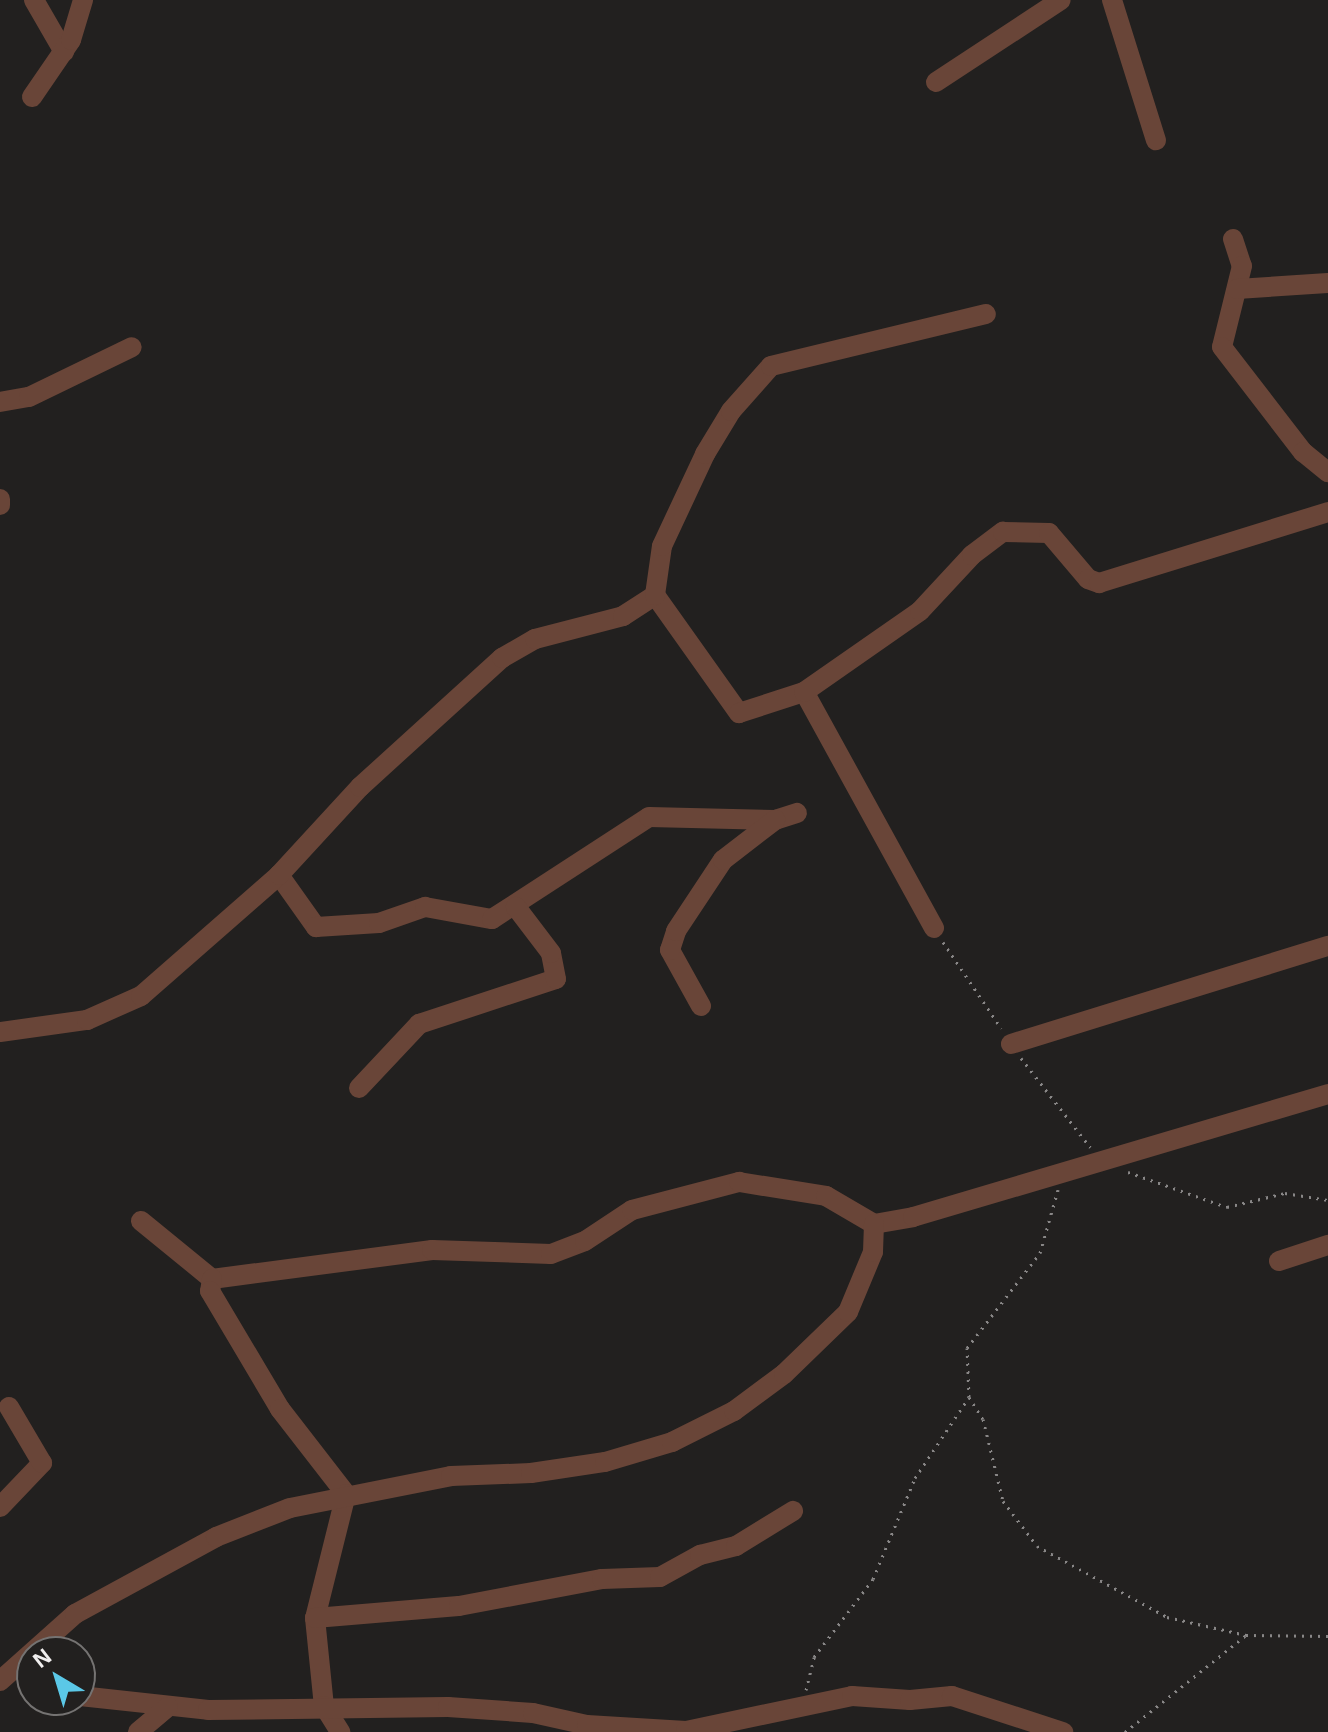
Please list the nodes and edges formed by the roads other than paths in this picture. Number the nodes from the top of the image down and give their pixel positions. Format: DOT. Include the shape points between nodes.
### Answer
graph roads {
  1 [pos="34,0"];
  2 [pos="83,0"];
  3 [pos="1061,0"];
  4 [pos="1112,0"];
  5 [pos="64,52"];
  6 [pos="936,82"];
  7 [pos="32,97"];
  8 [pos="1156,140"];
  9 [pos="1233,239"];
  10 [pos="1328,283"];
  11 [pos="1237,289"];
  12 [pos="986,314"];
  13 [pos="132,347"];
  14 [pos="0,402"];
  15 [pos="1328,472"];
  16 [pos="1328,512"];
  17 [pos="655,595"];
  18 [pos="804,692"];
  19 [pos="797,813"];
  20 [pos="775,820"];
  21 [pos="279,875"];
  22 [pos="516,907"];
  23 [pos="934,928"];
  24 [pos="1328,946"];
  25 [pos="701,1006"];
  26 [pos="6,1029"];
  27 [pos="1011,1044"];
  28 [pos="359,1088"];
  29 [pos="1328,1094"];
  30 [pos="141,1221"];
  31 [pos="874,1224"];
  32 [pos="1328,1245"];
  33 [pos="1279,1261"];
  34 [pos="212,1279"];
  35 [pos="9,1407"];
  36 [pos="346,1494"];
  37 [pos="0,1507"];
  38 [pos="793,1511"];
  39 [pos="315,1618"];
  40 [pos="53,1636"];
  41 [pos="96,1698"];
  42 [pos="324,1706"];
  43 [pos="168,1707"];
  44 [pos="138,1732"];
  45 [pos="340,1732"];
  46 [pos="1063,1732"];
  1 -- 5 [label="street"];
  2 -- 5 [label="street"];
  3 -- 6 [label="street"];
  4 -- 8 [label="street"];
  5 -- 7 [label="street"];
  9 -- 11 [label="street" via="1242,257"];
  10 -- 11 [label="street"];
  11 -- 15 [label="street" via="1222,347 1303,452"];
  12 -- 17 [label="street" via="771,366 731,411 698,467 662,546"];
  13 -- 14 [label="street" via="29,397"];
  16 -- 18 [label="street" via="1099,583 1088,579 1049,533 1003,532 979,548 920,611"];
  17 -- 18 [label="street" via="739,713"];
  17 -- 21 [label="street" via="623,616 535,639 502,658 360,787"];
  18 -- 23 [label="street"];
  19 -- 20 [label="street"];
  20 -- 22 [label="street" via="649,817"];
  20 -- 25 [label="street" via="723,860 676,931 670,950"];
  21 -- 22 [label="street" via="310,924 323,929 379,923 425,907 492,919"];
  21 -- 26 [label="street" via="188,961 141,996 87,1020"];
  22 -- 28 [label="street" via="551,953 556,979 419,1024"];
  24 -- 27 [label="street"];
  29 -- 31 [label="street" via="913,1217"];
  30 -- 34 [label="street"];
  31 -- 34 [label="street" via="826,1196 739,1182 632,1210 585,1241 551,1254 432,1250"];
  31 -- 36 [label="street" via="873,1252 848,1312 784,1374 734,1411 672,1442 605,1462 531,1473 451,1476"];
  32 -- 33 [label="street"];
  34 -- 36 [label="street" via="210,1291 280,1409"];
  35 -- 37 [label="street" via="42,1463"];
  36 -- 39 [label="street"];
  36 -- 40 [label="street" via="290,1508 216,1537 75,1614"];
  38 -- 39 [label="street" via="736,1546 700,1555 660,1577 602,1579 459,1606"];
  39 -- 42 [label="street"];
  41 -- 43 [label="street"];
  42 -- 43 [label="street"];
  42 -- 45 [label="street"];
  42 -- 46 [label="street" via="448,1707 686,1731 852,1696 952,1696"];
  43 -- 44 [label="street"];
}
